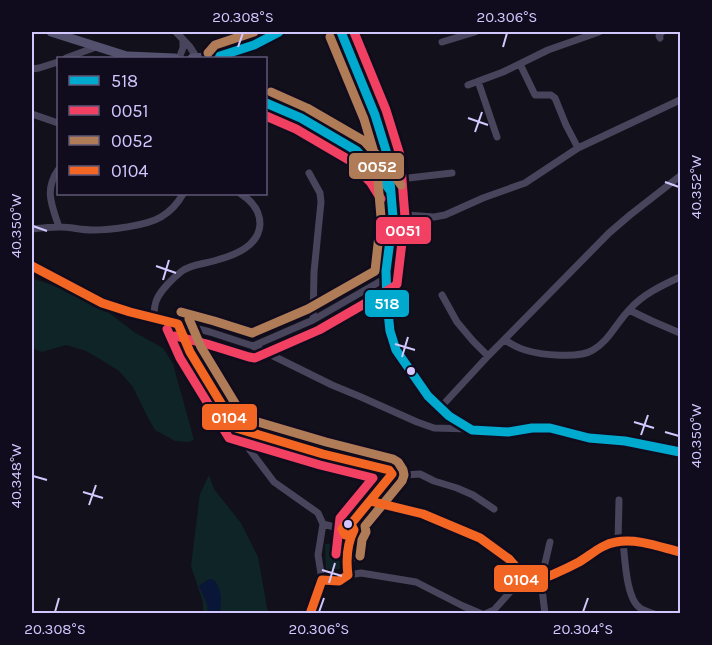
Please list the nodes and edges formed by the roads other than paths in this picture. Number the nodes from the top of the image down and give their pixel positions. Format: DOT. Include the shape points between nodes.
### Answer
graph roads {
  1 [pos="51,32"];
  2 [pos="176,32"];
  3 [pos="279,32"];
  4 [pos="341,32"];
  5 [pos="475,32"];
  6 [pos="599,32"];
  7 [pos="183,40"];
  8 [pos="442,42"];
  9 [pos="96,47"];
  10 [pos="69,57"];
  11 [pos="131,57"];
  12 [pos="178,57"];
  13 [pos="196,57"];
  14 [pos="220,57"];
  15 [pos="57,62"];
  16 [pos="519,64"];
  17 [pos="32,69"];
  18 [pos="478,81"];
  19 [pos="468,85"];
  20 [pos="681,100"];
  21 [pos="267,103"];
  22 [pos="32,114"];
  23 [pos="57,123"];
  24 [pos="497,137"];
  25 [pos="579,148"];
  26 [pos="357,151"];
  27 [pos="388,164"];
  28 [pos="57,172"];
  29 [pos="309,173"];
  30 [pos="452,173"];
  31 [pos="681,176"];
  32 [pos="391,180"];
  33 [pos="391,192"];
  34 [pos="182,195"];
  35 [pos="242,195"];
  36 [pos="393,214"];
  37 [pos="59,227"];
  38 [pos="32,229"];
  39 [pos="32,266"];
  40 [pos="681,277"];
  41 [pos="386,278"];
  42 [pos="442,296"];
  43 [pos="629,310"];
  44 [pos="154,318"];
  45 [pos="313,320"];
  46 [pos="178,324"];
  47 [pos="681,333"];
  48 [pos="505,340"];
  49 [pos="253,346"];
  50 [pos="488,356"];
  51 [pos="440,408"];
  52 [pos="236,428"];
  53 [pos="472,430"];
  54 [pos="681,452"];
  55 [pos="392,474"];
  56 [pos="619,500"];
  57 [pos="370,501"];
  58 [pos="494,509"];
  59 [pos="324,524"];
  60 [pos="351,524"];
  61 [pos="342,529"];
  62 [pos="352,535"];
  63 [pos="549,542"];
  64 [pos="620,542"];
  65 [pos="681,552"];
  66 [pos="347,571"];
  67 [pos="322,580"];
  68 [pos="541,580"];
  69 [pos="524,586"];
  70 [pos="637,606"];
  71 [pos="310,614"];
  72 [pos="484,614"];
  73 [pos="545,614"];
  74 [pos="634,614"];
  75 [pos="654,614"];
  1 -- 9 [label="main road"];
  2 -- 7 [label="street"];
  3 -- 14 [label="main road"];
  4 -- 27 [label="main road" via="375,115"];
  5 -- 8 [label="street"];
  6 -- 16 [label="street"];
  7 -- 12 [label="street"];
  7 -- 13 [label="street"];
  9 -- 10 [label="street"];
  9 -- 11 [label="main road"];
  15 -- 17 [label="street"];
  16 -- 18 [label="street"];
  16 -- 25 [label="street" via="535,94 555,98"];
  18 -- 19 [label="street"];
  18 -- 24 [label="street"];
  20 -- 25 [label="street"];
  21 -- 26 [label="main road" via="301,118"];
  22 -- 23 [label="street"];
  25 -- 36 [label="street" via="525,183 445,215"];
  26 -- 27 [label="main road"];
  26 -- 33 [label="main road"];
  27 -- 32 [label="main road"];
  28 -- 37 [label="street" via="50,189"];
  29 -- 45 [label="street" via="321,202"];
  30 -- 32 [label="street"];
  31 -- 48 [label="street" via="609,233"];
  32 -- 33 [label="main road"];
  33 -- 36 [label="main road"];
  34 -- 37 [label="street" via="172,210 143,223 92,230"];
  35 -- 44 [label="street" via="259,212 256,238 244,250 182,272 157,298"];
  36 -- 41 [label="main road"];
  37 -- 38 [label="street"];
  39 -- 44 [label="street" via="100,302"];
  40 -- 43 [label="street" via="640,299"];
  41 -- 45 [label="street"];
  41 -- 51 [label="main road" via="390,331 396,350"];
  42 -- 50 [label="street" via="457,322"];
  43 -- 47 [label="street"];
  43 -- 48 [label="street" via="603,342 584,354 527,351"];
  44 -- 46 [label="street"];
  45 -- 49 [label="street"];
  46 -- 49 [label="street"];
  46 -- 52 [label="street" via="190,352"];
  48 -- 50 [label="street"];
  49 -- 53 [label="street" via="332,386 417,422 434,428"];
  50 -- 51 [label="street"];
  51 -- 53 [label="main road"];
  52 -- 55 [label="street"];
  52 -- 59 [label="street" via="274,483 318,513"];
  53 -- 54 [label="main road" via="550,428"];
  55 -- 57 [label="street"];
  55 -- 58 [label="street" via="420,474 473,495"];
  56 -- 64 [label="street"];
  57 -- 60 [label="street"];
  57 -- 69 [label="street" via="423,514 480,538 509,559"];
  59 -- 61 [label="street"];
  59 -- 67 [label="street" via="318,555"];
  60 -- 61 [label="street"];
  60 -- 62 [label="street"];
  61 -- 62 [label="street" via="345,535"];
  62 -- 66 [label="street"];
  63 -- 68 [label="street"];
  64 -- 65 [label="street"];
  64 -- 68 [label="street" via="605,545"];
  64 -- 70 [label="street"];
  66 -- 67 [label="street" via="339,581"];
  66 -- 72 [label="street" via="416,582"];
  67 -- 71 [label="street"];
  68 -- 69 [label="street"];
  68 -- 73 [label="street"];
  69 -- 72 [label="street"];
  70 -- 74 [label="street"];
  70 -- 75 [label="street"];
}
